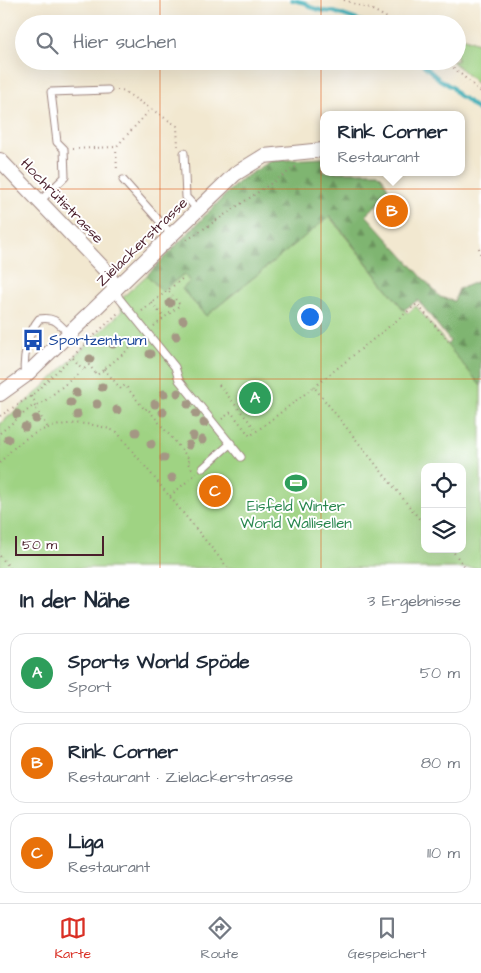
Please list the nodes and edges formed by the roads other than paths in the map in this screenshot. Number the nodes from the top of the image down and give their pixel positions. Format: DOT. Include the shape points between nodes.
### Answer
graph roads {
  1 [pos="108,90"];
  2 [pos="320,150"];
  3 [pos="184,153"];
  4 [pos="0,160"];
  5 [pos="123,180"];
  6 [pos="40,201"];
  7 [pos="198,210"];
  8 [pos="178,238"];
  9 [pos="115,289"];
  10 [pos="69,334"];
  11 [pos="26,376"];
  12 [pos="0,394"];
  13 [pos="231,443"];
  14 [pos="241,456"];
  15 [pos="203,468"];
  1 -- 6 [label="lane" via="51,92 57,142 64,149 66,177"];
  2 -- 7 [label="street, Zielackerstrasse" via="264,156 235,174"];
  3 -- 7 [label="lane" via="186,197"];
  4 -- 6 [label="street, Hochrütistrasse"];
  5 -- 8 [label="lane"];
  6 -- 9 [label="street, Hochrütistrasse" via="108,273"];
  7 -- 8 [label="street, Zielackerstrasse"];
  8 -- 9 [label="street, Zielackerstrasse"];
  9 -- 10 [label="street, Zielackerstrasse"];
  9 -- 13 [label="lane" via="125,306 175,366 179,380"];
  10 -- 11 [label="street, Zielackerstrasse"];
  10 -- 11 [label="lane" via="55,320 39,320 31,331 23,366"];
  11 -- 12 [label="street, Zielackerstrasse"];
  13 -- 14 [label="lane"];
  13 -- 15 [label="lane"];
}
